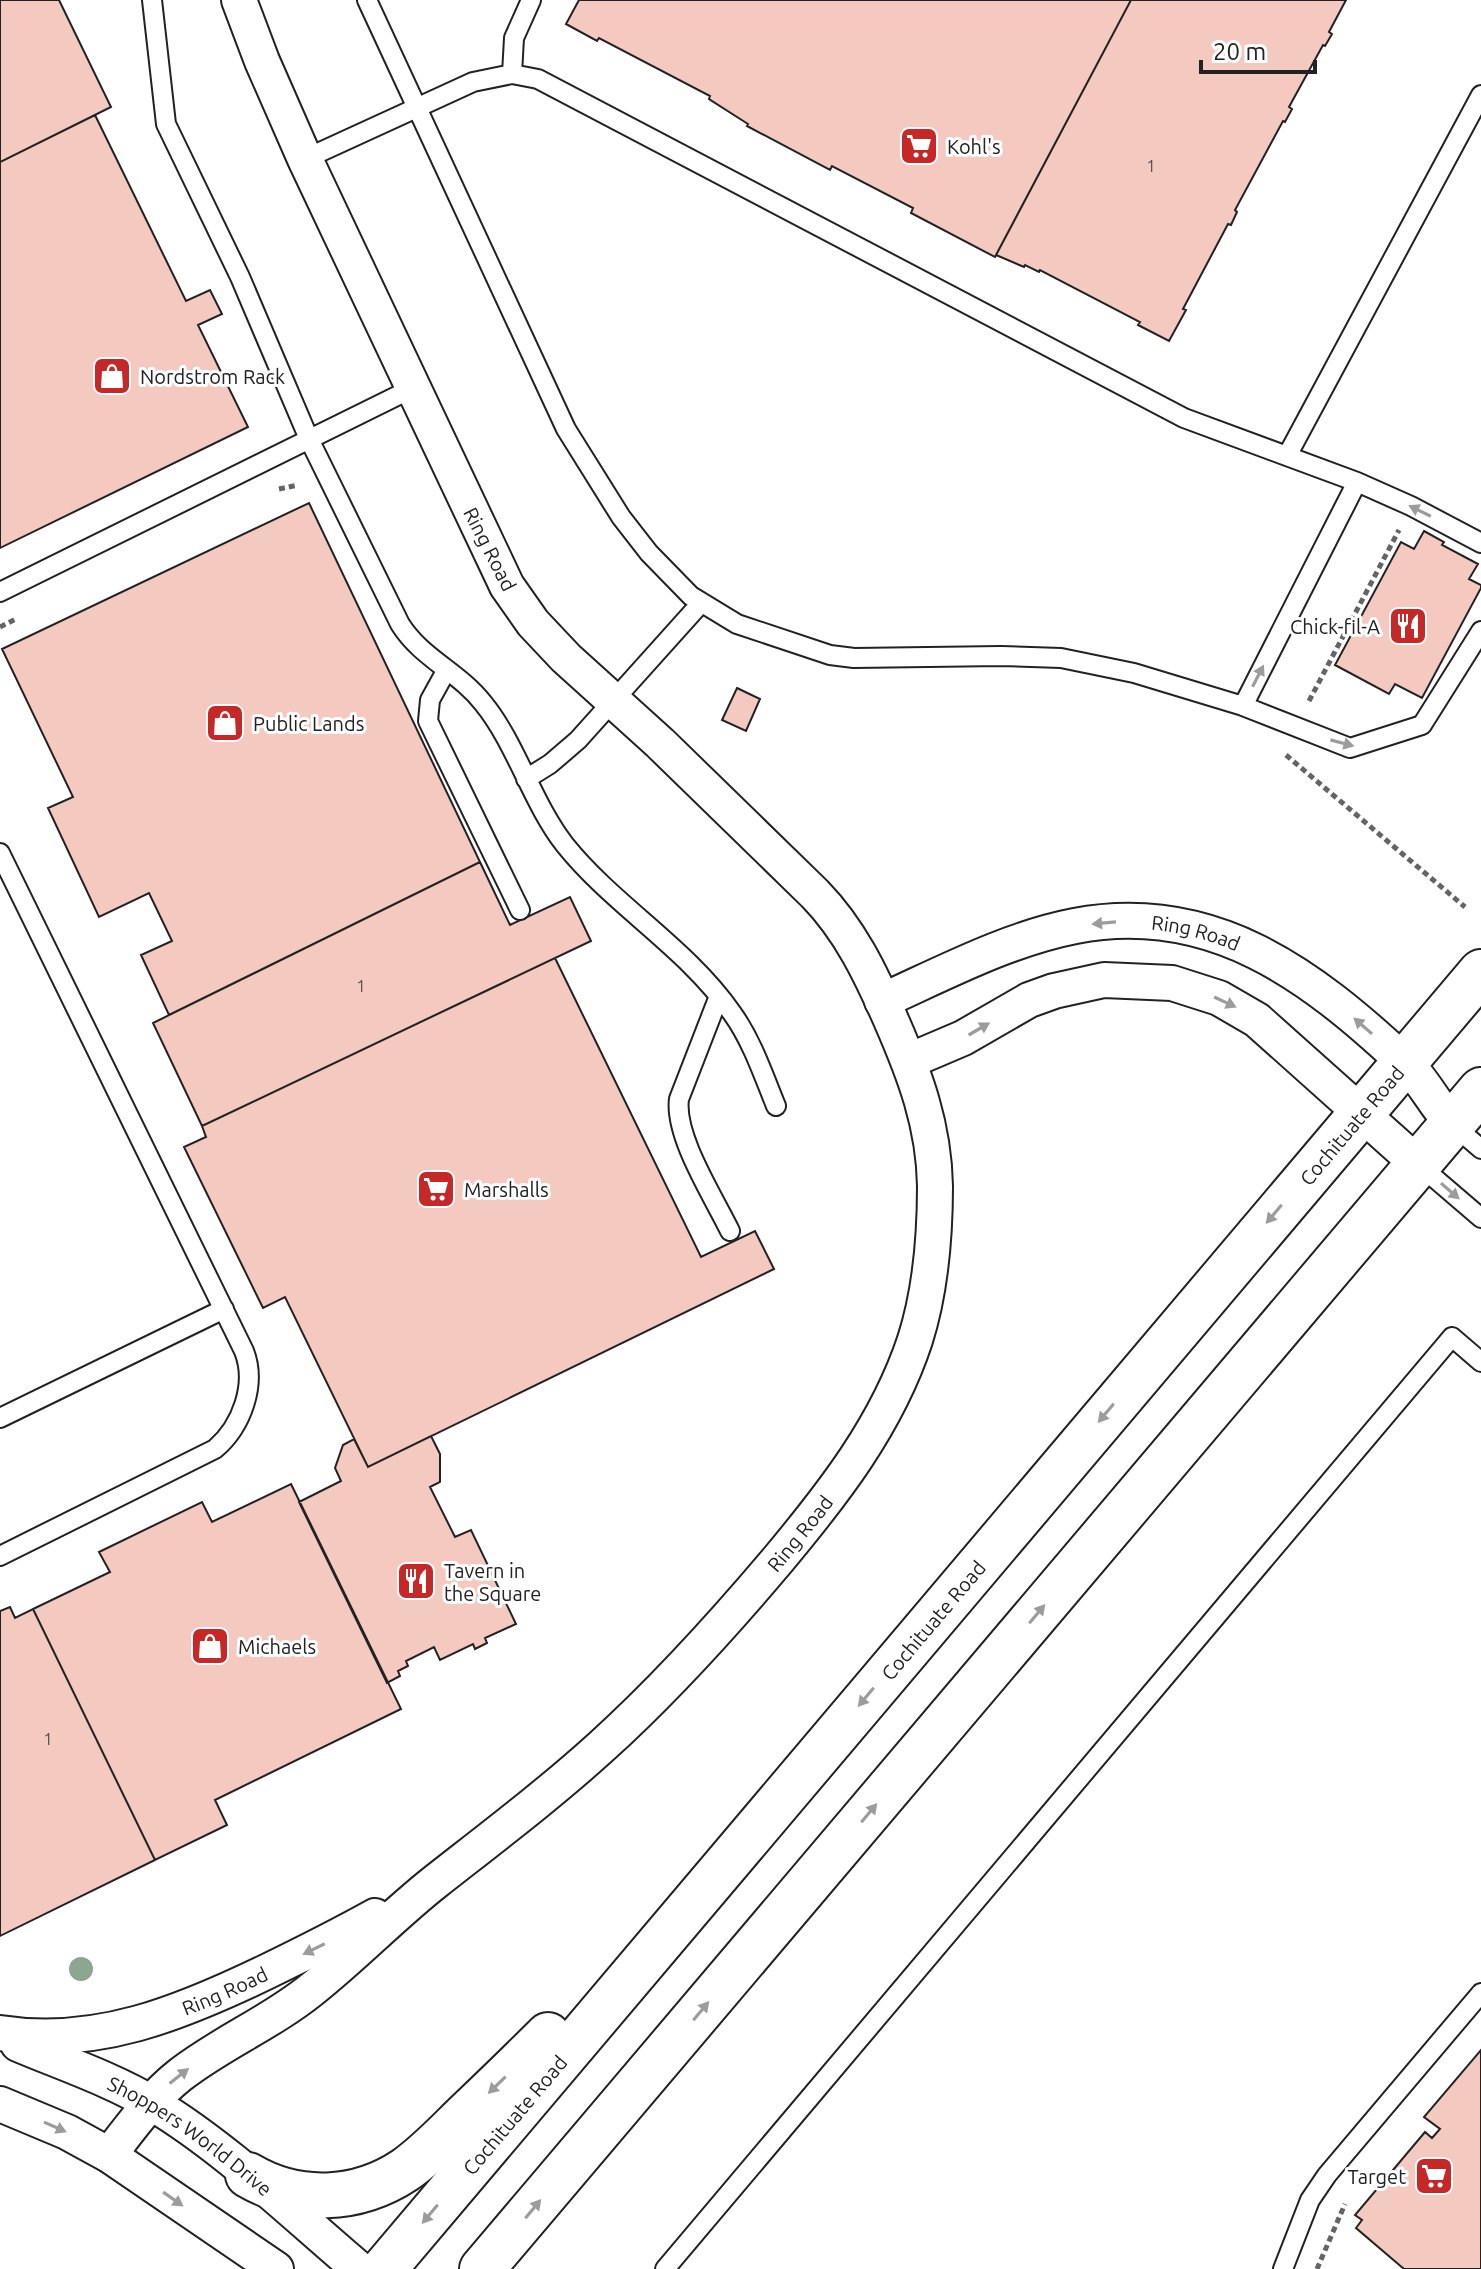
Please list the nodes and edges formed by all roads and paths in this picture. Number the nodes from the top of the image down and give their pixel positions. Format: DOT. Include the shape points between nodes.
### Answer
graph roads {
  1 [pos="152,0"];
  2 [pos="239,0"];
  3 [pos="367,0"];
  4 [pos="531,0"];
  5 [pos="512,74"];
  6 [pos="1481,95"];
  7 [pos="417,107"];
  8 [pos="305,159"];
  9 [pos="413,388"];
  10 [pos="309,439"];
  11 [pos="1287,456"];
  12 [pos="1357,482"];
  13 [pos="1481,543"];
  14 [pos="0,592"];
  15 [pos="701,603"];
  16 [pos="1481,631"];
  17 [pos="446,671"];
  18 [pos="614,702"];
  19 [pos="1243,706"];
  20 [pos="526,779"];
  21 [pos="0,853"];
  22 [pos="520,910"];
  23 [pos="1481,972"];
  24 [pos="719,996"];
  25 [pos="882,1001"];
  26 [pos="909,1061"];
  27 [pos="1404,1062"];
  28 [pos="1481,1090"];
  29 [pos="776,1106"];
  30 [pos="1361,1112"];
  31 [pos="1467,1136"];
  32 [pos="1418,1164"];
  33 [pos="1481,1218"];
  34 [pos="730,1231"];
  35 [pos="224,1309"];
  36 [pos="1481,1362"];
  37 [pos="0,1418"];
  38 [pos="0,1556"];
  39 [pos="715,1876"];
  40 [pos="432,1885"];
  41 [pos="1481,1993"];
  42 [pos="0,2034"];
  43 [pos="150,2103"];
  44 [pos="0,2104"];
  45 [pos="109,2155"];
  46 [pos="248,2175"];
  47 [pos="1347,2200"];
  48 [pos="276,2269"];
  49 [pos="359,2269"];
  50 [pos="384,2269"];
  51 [pos="482,2269"];
  52 [pos="665,2269"];
  53 [pos="1283,2269"];
  54 [pos="1317,2269"];
  1 -- 10 [label="lane" via="166,124 240,277"];
  2 -- 8 [label="street, Ring Road"];
  3 -- 7 [label="lane"];
  4 -- 5 [label="lane" via="514,38"];
  5 -- 7 [label="lane" via="473,82"];
  5 -- 11 [label="lane" via="548,83 1184,418"];
  6 -- 11 [label="lane"];
  7 -- 8 [label="lane"];
  7 -- 15 [label="lane" via="543,382 588,467 649,553"];
  8 -- 9 [label="street, Ring Road"];
  9 -- 10 [label="lane"];
  9 -- 18 [label="street, Ring Road" via="507,586 550,643"];
  10 -- 14 [label="lane"];
  10 -- 17 [label="lane" via="400,624"];
  11 -- 12 [label="lane"];
  13 -- 12 [label="lane, one-way"];
  19 -- 12 [label="lane, one-way"];
  15 -- 18 [label="lane"];
  15 -- 19 [label="lane" via="745,627 842,657 1061,658"];
  19 -- 16 [label="lane, one-way" via="1350,748 1422,725"];
  17 -- 20 [label="lane" via="483,702"];
  17 -- 22 [label="lane" via="430,700 428,721"];
  18 -- 20 [label="lane" via="565,753"];
  18 -- 25 [label="street, Ring Road" via="831,910"];
  20 -- 24 [label="lane" via="566,846"];
  21 -- 35 [label="lane"];
  23 -- 27 [label="main road, Cochituate Road"];
  24 -- 29 [label="lane" via="743,1030"];
  24 -- 34 [label="lane" via="677,1112"];
  25 -- 26 [label="street, Ring Road"];
  27 -- 25 [label="street, Ring Road, one-way" via="1262,952 1161,923 1103,923 1046,934"];
  26 -- 30 [label="street, one-way" via="1054,991 1104,980 1150,980 1197,990 1239,1008"];
  26 -- 40 [label="street, Ring Road" via="929,1123 935,1229 915,1339 868,1442 802,1531 670,1680 565,1779"];
  27 -- 30 [label="main road, Cochituate Road"];
  27 -- 31 [label="street, Ring Road"];
  28 -- 31 [label="main road"];
  30 -- 32 [label="street"];
  30 -- 39 [label="main road, Cochituate Road, one-way"];
  31 -- 32 [label="main road"];
  32 -- 33 [label="lane, one-way"];
  51 -- 32 [label="main road, one-way"];
  35 -- 37 [label="lane"];
  35 -- 38 [label="lane" via="250,1370 231,1435 206,1455"];
  36 -- 52 [label="lane" via="1452,1337"];
  39 -- 46 [label="main road, one-way" via="405,2169 366,2189 327,2196 283,2191"];
  39 -- 50 [label="main road, Cochituate Road, one-way"];
  40 -- 42 [label="street, Ring Road, one-way" via="228,1991 166,2016 91,2035"];
  43 -- 40 [label="street, Ring Road, one-way" via="188,2069 305,1994"];
  41 -- 53 [label="lane" via="1327,2175 1310,2200"];
  42 -- 43 [label="street, Shoppers World Drive"];
  43 -- 45 [label="street, Ring Road"];
  43 -- 46 [label="street, Shoppers World Drive"];
  44 -- 45 [label="street, one-way"];
  45 -- 48 [label="street, one-way"];
  46 -- 49 [label="street, Shoppers World Drive"];
  47 -- 54 [label="path"];
}
